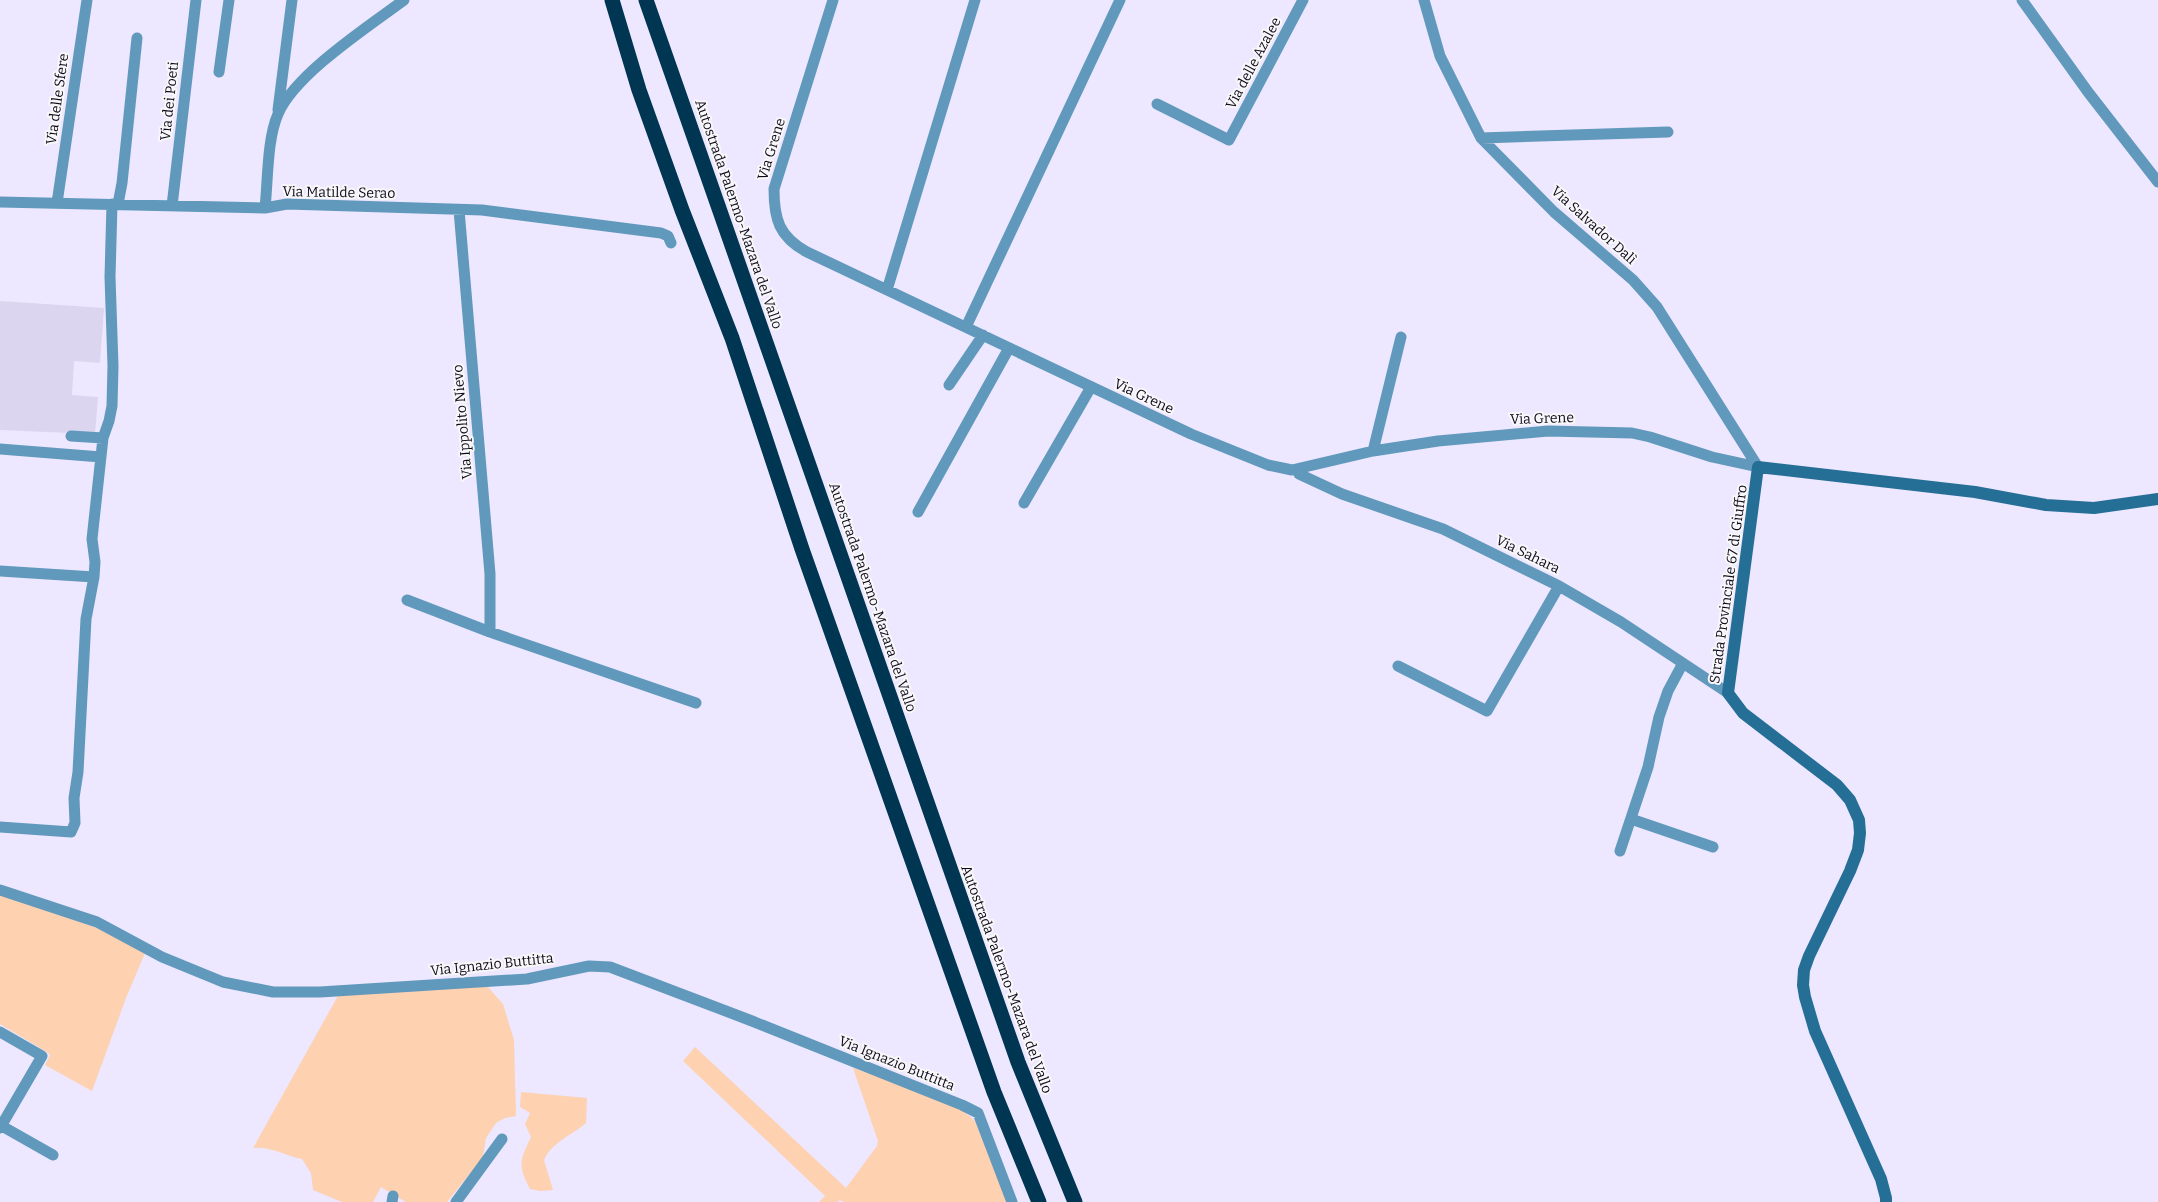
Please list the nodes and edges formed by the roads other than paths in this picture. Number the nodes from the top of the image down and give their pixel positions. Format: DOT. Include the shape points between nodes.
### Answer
graph roads {
  1 [pos="87,0"];
  2 [pos="196,0"];
  3 [pos="229,0"];
  4 [pos="292,0"];
  5 [pos="404,0"];
  6 [pos="612,0"];
  7 [pos="646,0"];
  8 [pos="833,0"];
  9 [pos="975,0"];
  10 [pos="1120,0"];
  11 [pos="1303,0"];
  12 [pos="1424,0"];
  13 [pos="2022,0"];
  14 [pos="136,38"];
  15 [pos="219,72"];
  16 [pos="1157,104"];
  17 [pos="278,114"];
  18 [pos="1668,132"];
  19 [pos="1481,138"];
  20 [pos="2158,182"];
  21 [pos="0,202"];
  22 [pos="57,203"];
  23 [pos="115,204"];
  24 [pos="172,206"];
  25 [pos="265,208"];
  26 [pos="459,210"];
  27 [pos="671,243"];
  28 [pos="887,290"];
  29 [pos="966,327"];
  30 [pos="982,335"];
  31 [pos="1401,337"];
  32 [pos="1009,348"];
  33 [pos="949,385"];
  34 [pos="1091,387"];
  35 [pos="72,436"];
  36 [pos="104,438"];
  37 [pos="0,449"];
  38 [pos="1373,451"];
  39 [pos="101,457"];
  40 [pos="1758,468"];
  41 [pos="1299,474"];
  42 [pos="2158,499"];
  43 [pos="1024,503"];
  44 [pos="918,512"];
  45 [pos="0,571"];
  46 [pos="94,576"];
  47 [pos="1558,586"];
  48 [pos="407,600"];
  49 [pos="490,632"];
  50 [pos="1683,663"];
  51 [pos="1398,666"];
  52 [pos="1728,693"];
  53 [pos="696,702"];
  54 [pos="1631,819"];
  55 [pos="0,827"];
  56 [pos="1713,847"];
  57 [pos="1620,851"];
  58 [pos="0,890"];
  59 [pos="0,1032"];
  60 [pos="0,1126"];
  61 [pos="502,1139"];
  62 [pos="54,1155"];
  63 [pos="456,1202"];
  64 [pos="1012,1202"];
  65 [pos="1039,1202"];
  66 [pos="1075,1202"];
  67 [pos="1886,1202"];
  1 -- 22 [label="street, Via delle Sfere"];
  2 -- 24 [label="street, Via dei Poeti"];
  3 -- 15 [label="street"];
  4 -- 17 [label="street"];
  5 -- 17 [label="street" via="325,60 291,92"];
  6 -- 65 [label="highway" via="639,90 732,338 994,1092"];
  7 -- 66 [label="highway, Autostrada Palermo-Mazara del Vallo" via="1018,1062"];
  8 -- 28 [label="street, Via Grene" via="774,189 774,211 781,229 794,245"];
  9 -- 28 [label="street"];
  10 -- 29 [label="street"];
  11 -- 16 [label="street, Via delle Azalee" via="1229,140"];
  12 -- 19 [label="street, Via Salvador Dalì" via="1440,56"];
  13 -- 20 [label="street"];
  14 -- 23 [label="street" via="122,183"];
  17 -- 25 [label="street" via="272,136"];
  18 -- 19 [label="street"];
  19 -- 40 [label="street, Via Salvador Dalì" via="1554,212 1633,280 1657,307"];
  21 -- 22 [label="street, Via Matilde Serao"];
  22 -- 23 [label="street, Via Matilde Serao"];
  23 -- 24 [label="street, Via Matilde Serao"];
  23 -- 36 [label="street" via="110,277 112,406"];
  24 -- 25 [label="street, Via Matilde Serao"];
  25 -- 26 [label="street, Via Matilde Serao" via="287,204"];
  26 -- 27 [label="street, Via Matilde Serao" via="482,210 661,233 668,236"];
  26 -- 49 [label="street, Via Ippolito Nievo" via="490,574"];
  28 -- 29 [label="street, Via Grene"];
  29 -- 30 [label="street, Via Grene"];
  30 -- 32 [label="street, Via Grene"];
  30 -- 33 [label="street"];
  31 -- 38 [label="street"];
  32 -- 34 [label="street, Via Grene"];
  32 -- 44 [label="street"];
  34 -- 38 [label="street, Via Grene" via="1191,434 1268,465 1292,470"];
  34 -- 43 [label="street"];
  35 -- 36 [label="street"];
  36 -- 39 [label="street"];
  37 -- 39 [label="street"];
  38 -- 40 [label="street, Via Grene" via="1438,441 1548,431 1632,433"];
  39 -- 46 [label="street" via="92,540"];
  40 -- 42 [label="street, Strada Provinciale 67 di Giuffro" via="2094,508"];
  40 -- 52 [label="street, Strada Provinciale 67 di Giuffro"];
  41 -- 47 [label="street, Via Sahara" via="1342,494 1444,529"];
  45 -- 46 [label="street"];
  46 -- 55 [label="street" via="86,620 78,772 71,832"];
  47 -- 50 [label="street, Via Sahara"];
  47 -- 51 [label="street" via="1488,710"];
  48 -- 49 [label="street"];
  49 -- 53 [label="street"];
  50 -- 52 [label="street, Via Sahara"];
  50 -- 54 [label="street" via="1668,690"];
  52 -- 67 [label="street, Strada Provinciale 67 di Giuffro" via="1744,713 1837,785 1850,800 1859,820 1858,850 1809,956 1803,985 1815,1031 1881,1179"];
  54 -- 56 [label="street"];
  54 -- 57 [label="street"];
  58 -- 64 [label="street, Via Ignazio Buttitta" via="97,922 162,957 223,982 273,992 494,981 588,966 610,967 752,1021 978,1114"];
  59 -- 60 [label="street" via="42,1056"];
  60 -- 62 [label="street"];
  61 -- 63 [label="street"];
}
